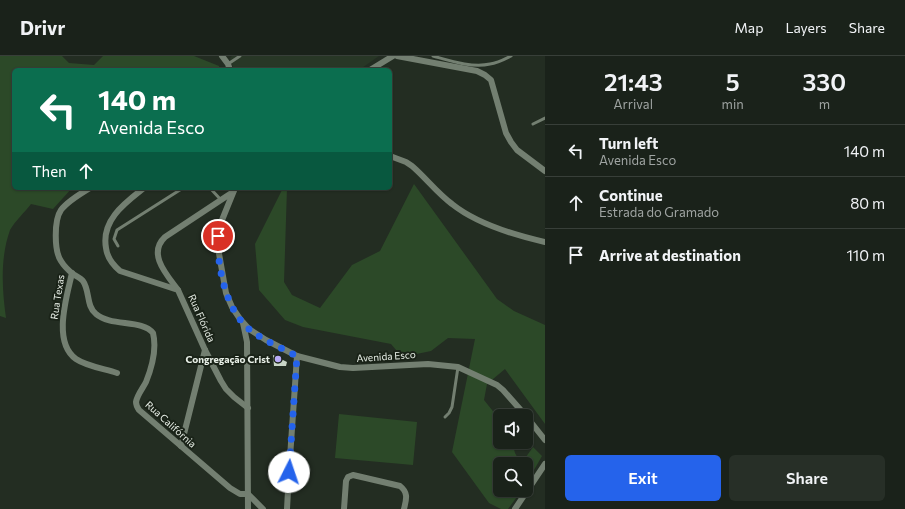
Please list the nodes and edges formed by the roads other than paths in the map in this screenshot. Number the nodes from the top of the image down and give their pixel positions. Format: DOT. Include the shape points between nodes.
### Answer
graph roads {
  1 [pos="222,56"];
  2 [pos="240,56"];
  3 [pos="392,56"];
  4 [pos="397,56"];
  5 [pos="433,56"];
  6 [pos="511,56"];
  7 [pos="229,67"];
  8 [pos="373,68"];
  9 [pos="545,118"];
  10 [pos="533,124"];
  11 [pos="392,157"];
  12 [pos="545,171"];
  13 [pos="86,190"];
  14 [pos="142,190"];
  15 [pos="180,190"];
  16 [pos="212,190"];
  17 [pos="234,190"];
  18 [pos="221,200"];
  19 [pos="545,242"];
  20 [pos="118,246"];
  21 [pos="72,273"];
  22 [pos="178,290"];
  23 [pos="242,322"];
  24 [pos="254,333"];
  25 [pos="247,342"];
  26 [pos="205,350"];
  27 [pos="297,356"];
  28 [pos="458,367"];
  29 [pos="117,373"];
  30 [pos="248,408"];
  31 [pos="520,409"];
  32 [pos="445,417"];
  33 [pos="533,425"];
  34 [pos="545,440"];
  35 [pos="181,446"];
  36 [pos="545,464"];
  37 [pos="248,494"];
  38 [pos="248,509"];
  39 [pos="263,509"];
  40 [pos="288,509"];
  41 [pos="344,509"];
  42 [pos="404,509"];
  43 [pos="515,509"];
  1 -- 7 [label="street"];
  2 -- 7 [label="lane"];
  3 -- 8 [label="street"];
  4 -- 12 [label="street" via="477,71 485,75 494,87 511,142 517,150"];
  5 -- 6 [label="lane" via="477,65 490,64"];
  9 -- 10 [label="lane"];
  11 -- 19 [label="street" via="412,166 451,203 469,216"];
  13 -- 21 [label="street, Rua Texas" via="61,210 58,216 57,253"];
  14 -- 22 [label="street, Rua Flórida" via="111,219 105,233 106,252 120,271"];
  15 -- 20 [label="lane" via="117,230 114,239"];
  16 -- 18 [label="lane"];
  17 -- 18 [label="street"];
  17 -- 23 [label="street" via="220,225 218,248 226,293"];
  18 -- 22 [label="street" via="165,237 159,244 159,261"];
  21 -- 29 [label="street, Rua Texas" via="62,326 67,348 77,360"];
  21 -- 35 [label="street, Rua Califórnia" via="83,281 91,309 96,314 117,322 144,327 153,333 155,348 152,364 136,406"];
  22 -- 26 [label="street, Rua Flórida"];
  23 -- 24 [label="street, Avenida Esco"];
  23 -- 25 [label="street"];
  24 -- 25 [label="street"];
  24 -- 27 [label="street, Avenida Esco"];
  25 -- 30 [label="street"];
  26 -- 30 [label="street, Rua Flórida" via="226,389"];
  26 -- 35 [label="street"];
  27 -- 28 [label="street, Avenida Esco" via="353,368 428,364"];
  27 -- 40 [label="street"];
  28 -- 31 [label="street, Avenida Esco" via="497,384"];
  28 -- 32 [label="lane" via="452,407"];
  30 -- 37 [label="street"];
  33 -- 34 [label="street, Avenida Esco"];
  35 -- 37 [label="street, Rua Califórnia" via="236,492"];
  36 -- 43 [label="street"];
  37 -- 38 [label="street"];
  37 -- 39 [label="street"];
  41 -- 42 [label="street" via="346,481 353,475 400,486 406,496"];
}
